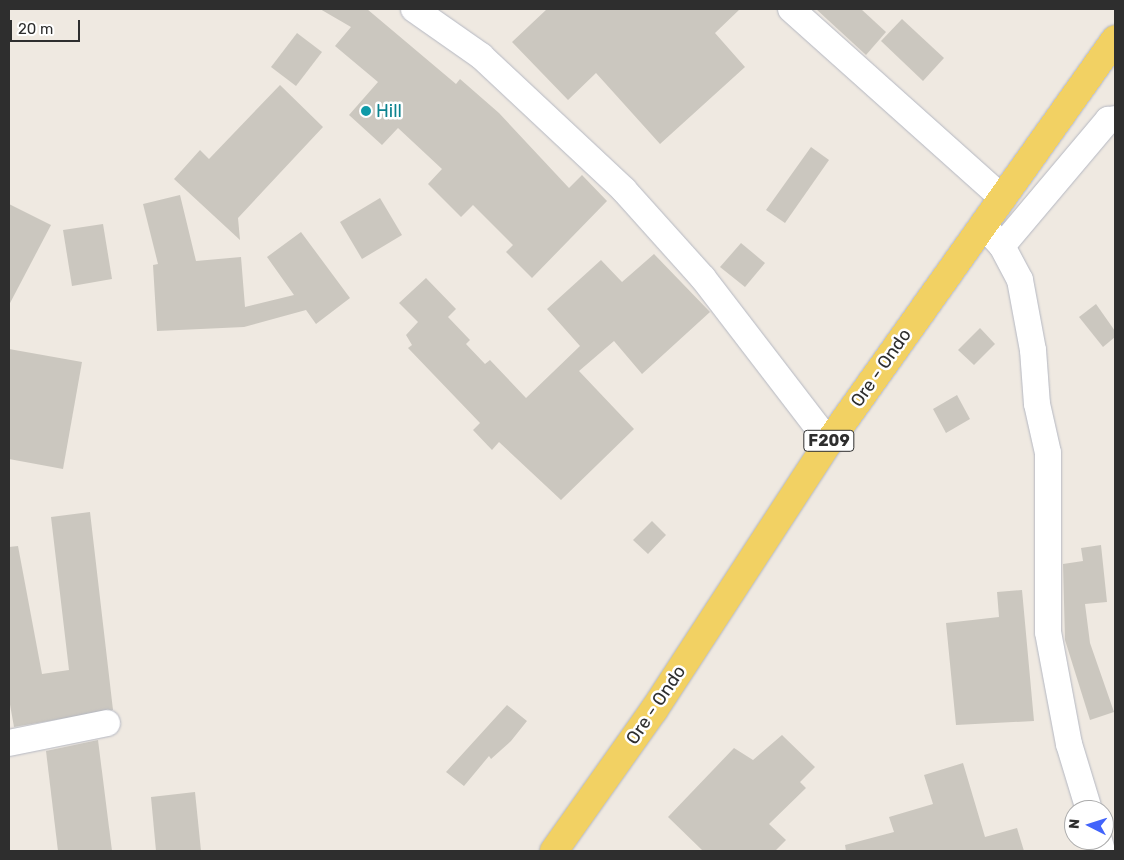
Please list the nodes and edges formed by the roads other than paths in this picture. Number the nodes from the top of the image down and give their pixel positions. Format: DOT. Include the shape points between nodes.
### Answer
graph roads {
  1 [pos="414,9"];
  2 [pos="791,9"];
  3 [pos="1115,39"];
  4 [pos="1115,119"];
  5 [pos="1001,197"];
  6 [pos="983,225"];
  7 [pos="1002,246"];
  8 [pos="829,442"];
  9 [pos="107,723"];
  10 [pos="9,743"];
  11 [pos="1086,800"];
  12 [pos="554,851"];
  1 -- 8 [label="street" via="481,56 624,190 703,278"];
  2 -- 5 [label="street"];
  3 -- 5 [label="main road, Ore - Ondo / F209"];
  4 -- 7 [label="street" via="1108,120"];
  5 -- 6 [label="main road, Ore - Ondo / F209"];
  6 -- 7 [label="street"];
  6 -- 8 [label="main road, Ore - Ondo / F209"];
  7 -- 11 [label="street" via="1020,280 1033,350 1037,404 1048,453 1048,632 1069,744"];
  8 -- 12 [label="main road, Ore - Ondo / F209" via="654,710"];
  9 -- 10 [label="street"];
}
